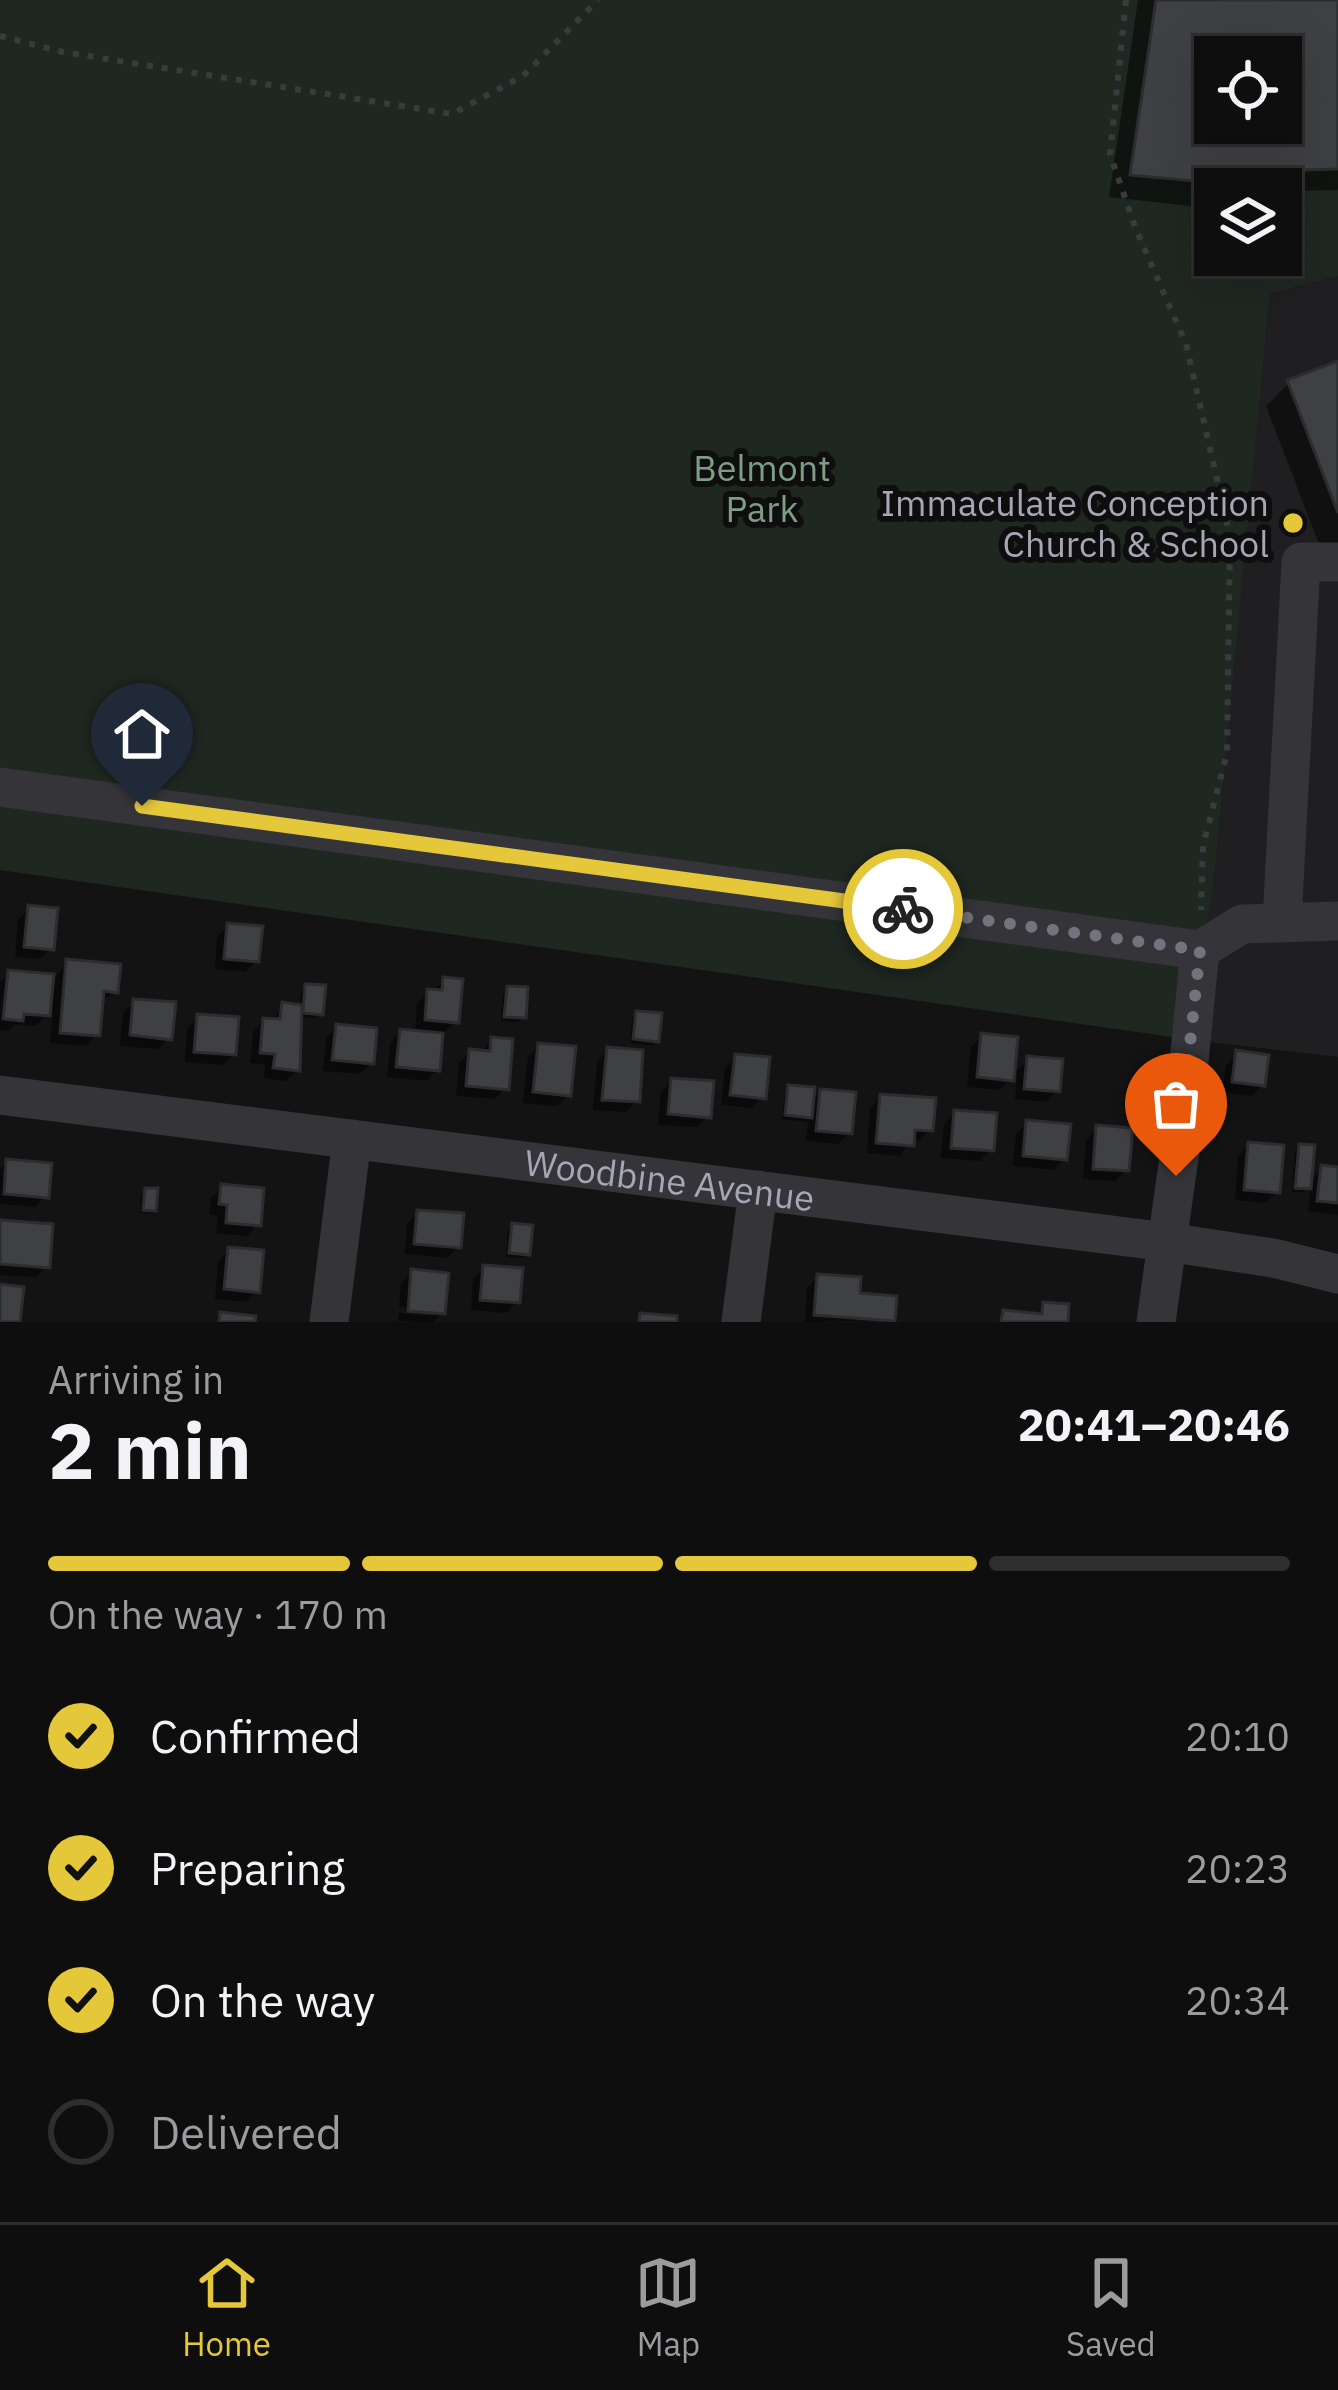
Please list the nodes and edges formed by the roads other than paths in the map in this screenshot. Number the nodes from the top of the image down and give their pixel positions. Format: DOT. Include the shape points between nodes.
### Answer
graph roads {
  1 [pos="1338,562"];
  2 [pos="0,787"];
  3 [pos="1282,921"];
  4 [pos="1338,921"];
  5 [pos="1200,950"];
  6 [pos="0,1094"];
  7 [pos="352,1139"];
  8 [pos="758,1190"];
  9 [pos="1167,1242"];
  10 [pos="1338,1274"];
  11 [pos="328,1322"];
  12 [pos="741,1322"];
  13 [pos="1156,1322"];
  1 -- 3 [label="street" via="1301,562"];
  2 -- 5 [label="street"];
  3 -- 4 [label="street"];
  3 -- 5 [label="street" via="1241,924"];
  5 -- 9 [label="street"];
  6 -- 7 [label="street, Woodbine Avenue"];
  7 -- 8 [label="street, Woodbine Avenue"];
  7 -- 11 [label="street"];
  8 -- 9 [label="street, Woodbine Avenue"];
  8 -- 12 [label="street"];
  9 -- 10 [label="street, Woodbine Avenue"];
  9 -- 13 [label="street"];
}
